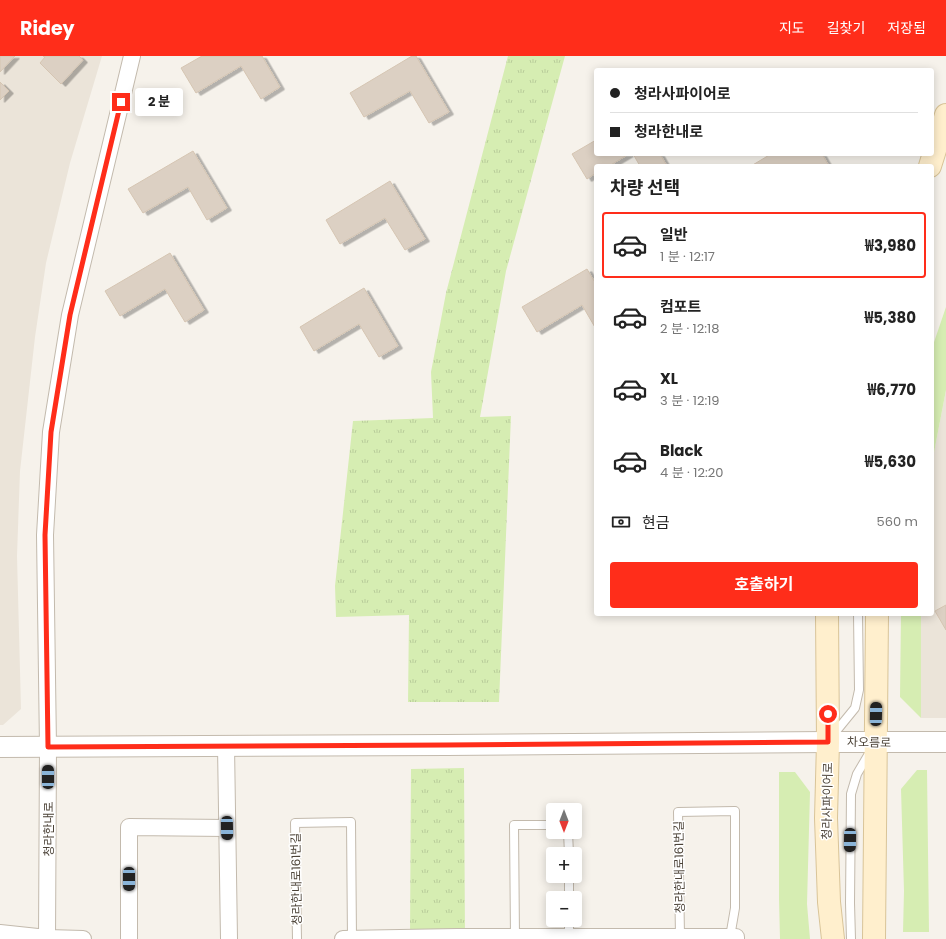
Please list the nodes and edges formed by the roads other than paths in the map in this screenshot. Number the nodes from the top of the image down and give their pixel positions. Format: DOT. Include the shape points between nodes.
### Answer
graph roads {
  1 [pos="132,56"];
  2 [pos="943,122"];
  3 [pos="934,152"];
  4 [pos="827,616"];
  5 [pos="858,616"];
  6 [pos="878,616"];
  7 [pos="828,742"];
  8 [pos="875,742"];
  9 [pos="946,742"];
  10 [pos="226,746"];
  11 [pos="0,747"];
  12 [pos="48,747"];
  13 [pos="546,825"];
  14 [pos="227,828"];
  15 [pos="569,927"];
  16 [pos="0,933"];
  17 [pos="675,937"];
  18 [pos="47,938"];
  19 [pos="515,938"];
  20 [pos="570,938"];
  21 [pos="733,938"];
  22 [pos="83,939"];
  23 [pos="129,939"];
  24 [pos="229,939"];
  25 [pos="297,939"];
  26 [pos="344,939"];
  27 [pos="352,939"];
  28 [pos="833,939"];
  29 [pos="851,939"];
  30 [pos="874,939"];
  1 -- 12 [label="street, 청라한내로" via="70,315 51,432 45,535"];
  2 -- 3 [label="main road"];
  4 -- 7 [label="main road, 청라사파이어로"];
  5 -- 7 [label="lane" via="859,690 855,708"];
  6 -- 8 [label="main road"];
  7 -- 8 [label="street, 차오름로"];
  7 -- 10 [label="street, 차오름로"];
  7 -- 28 [label="main road, 청라사파이어로" via="826,818"];
  8 -- 9 [label="street, 차오름로"];
  8 -- 29 [label="lane" via="856,774 851,794"];
  8 -- 30 [label="main road"];
  10 -- 12 [label="street, 차오름로"];
  10 -- 14 [label="street"];
  11 -- 12 [label="street, 차오름로"];
  12 -- 18 [label="street, 청라한내로"];
  13 -- 19 [label="lane" via="514,824"];
  14 -- 23 [label="street" via="128,827"];
  14 -- 24 [label="street"];
  15 -- 20 [label="lane"];
  16 -- 18 [label="street"];
  17 -- 20 [label="street, 청라한내로161번길"];
  17 -- 21 [label="street, 청라한내로161번길"];
  17 -- 21 [label="lane, 청라한내로161번길" via="678,812 735,811"];
  18 -- 22 [label="street"];
  19 -- 20 [label="street, 청라한내로161번길"];
  19 -- 27 [label="street, 청라한내로161번길"];
  25 -- 27 [label="lane, 청라한내로161번길" via="295,823 351,822"];
  26 -- 27 [label="street, 청라한내로161번길"];
}
